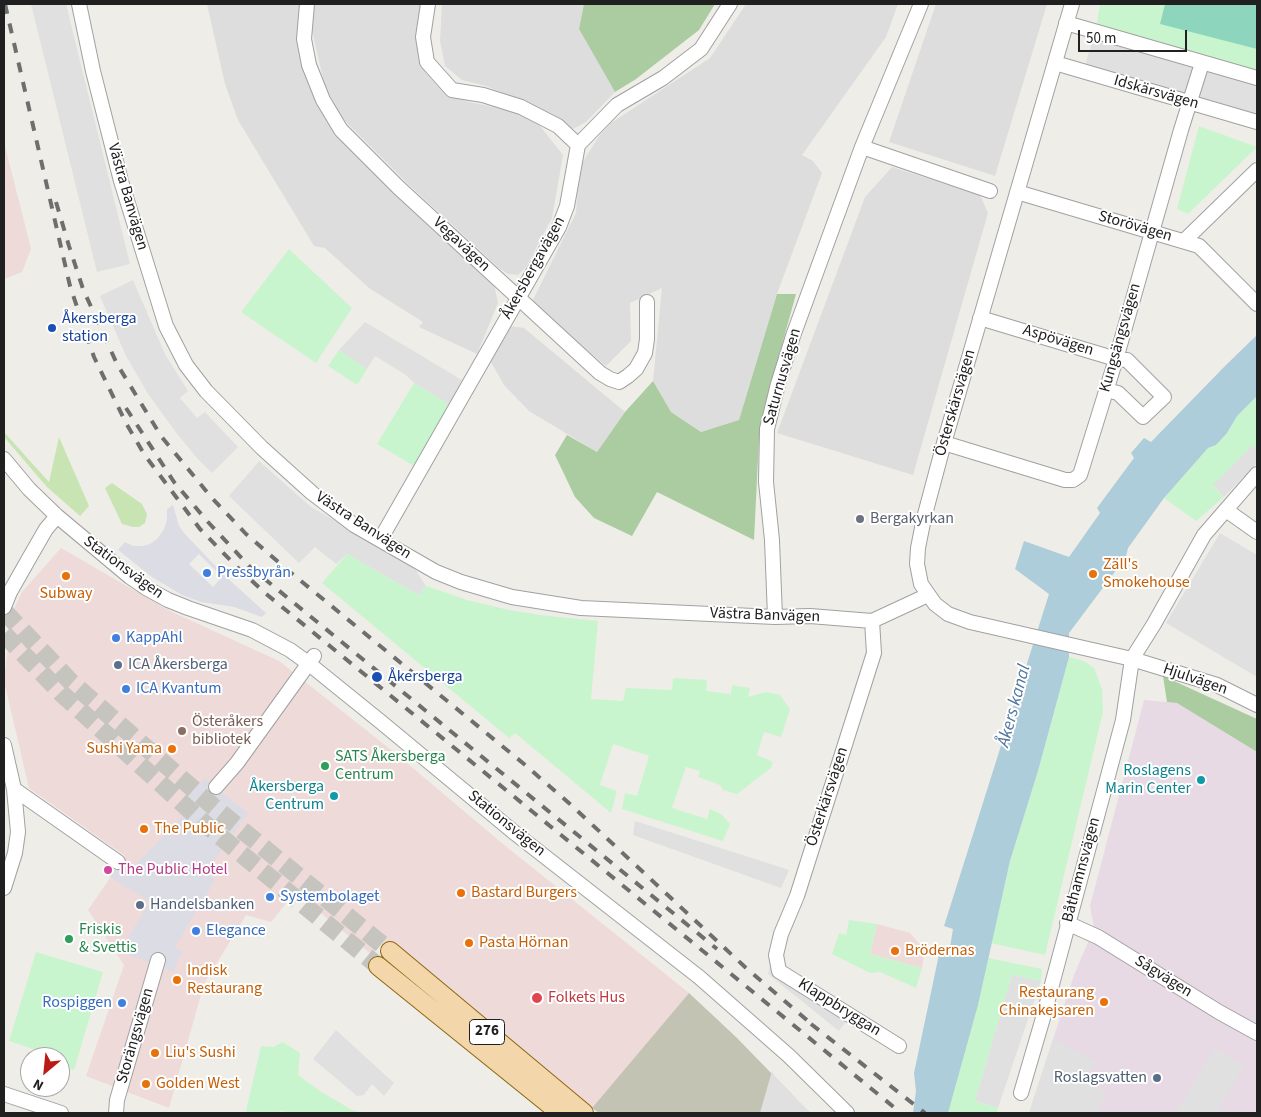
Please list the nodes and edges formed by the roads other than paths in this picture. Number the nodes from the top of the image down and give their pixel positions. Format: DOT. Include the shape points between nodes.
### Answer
graph roads {
  1 [pos="79,4"];
  2 [pos="307,4"];
  3 [pos="428,4"];
  4 [pos="730,4"];
  5 [pos="921,4"];
  6 [pos="1072,4"];
  7 [pos="1066,23"];
  8 [pos="1055,63"];
  9 [pos="1202,63"];
  10 [pos="1257,78"];
  11 [pos="1190,102"];
  12 [pos="1257,122"];
  13 [pos="578,145"];
  14 [pos="862,147"];
  15 [pos="1257,170"];
  16 [pos="990,190"];
  17 [pos="1017,192"];
  18 [pos="1152,232"];
  19 [pos="1184,241"];
  20 [pos="519,298"];
  21 [pos="647,302"];
  22 [pos="1257,304"];
  23 [pos="980,318"];
  24 [pos="1116,359"];
  25 [pos="1106,390"];
  26 [pos="944,444"];
  27 [pos="4,459"];
  28 [pos="1257,474"];
  29 [pos="1226,510"];
  30 [pos="57,516"];
  31 [pos="1257,532"];
  32 [pos="380,540"];
  33 [pos="928,595"];
  34 [pos="4,608"];
  35 [pos="775,617"];
  36 [pos="872,621"];
  37 [pos="311,659"];
  38 [pos="1132,659"];
  39 [pos="1257,705"];
  40 [pos="4,746"];
  41 [pos="216,787"];
  42 [pos="14,789"];
  43 [pos="118,862"];
  44 [pos="4,888"];
  45 [pos="1067,923"];
  46 [pos="390,951"];
  47 [pos="158,960"];
  48 [pos="378,966"];
  49 [pos="779,971"];
  50 [pos="1257,1033"];
  51 [pos="898,1046"];
  52 [pos="1021,1093"];
  53 [pos="4,1094"];
  54 [pos="61,1113"];
  55 [pos="116,1113"];
  56 [pos="560,1113"];
  57 [pos="584,1113"];
  58 [pos="847,1113"];
  1 -- 32 [label="street, Västra Banvägen" via="122,181 166,326 186,365 206,391 276,461 354,525"];
  2 -- 20 [label="street, Vegavägen" via="304,39 309,65 323,100 341,130"];
  3 -- 13 [label="street" via="423,37 427,62 452,90 483,95 520,107 558,126"];
  4 -- 13 [label="street" via="702,49 663,78 617,105"];
  5 -- 14 [label="street, Saturnusvägen"];
  6 -- 7 [label="street, Österskärsvägen"];
  7 -- 8 [label="street, Österskärsvägen"];
  7 -- 9 [label="street"];
  8 -- 11 [label="street, Idskärsvägen"];
  8 -- 17 [label="street, Österskärsvägen"];
  9 -- 10 [label="street"];
  9 -- 11 [label="street, Kungsängsvägen"];
  11 -- 12 [label="street, Idskärsvägen"];
  11 -- 18 [label="street, Kungsängsvägen"];
  13 -- 20 [label="street, Åkersbergavägen" via="567,206 559,227"];
  14 -- 16 [label="street"];
  14 -- 35 [label="street, Saturnusvägen" via="793,336 767,429 766,482"];
  15 -- 19 [label="street, Storövägen"];
  17 -- 18 [label="street, Storövägen"];
  17 -- 23 [label="street, Österskärsvägen"];
  18 -- 19 [label="street, Storövägen"];
  18 -- 24 [label="street, Kungsängsvägen"];
  19 -- 22 [label="street" via="1199,246"];
  20 -- 21 [label="street, Vegavägen" via="600,373 619,382 636,369 646,353"];
  20 -- 32 [label="street, Åkersbergavägen"];
  23 -- 24 [label="street, Aspövägen"];
  23 -- 26 [label="street, Österskärsvägen"];
  24 -- 25 [label="street, Kungsängsvägen"];
  24 -- 25 [label="street, Aspövägen" via="1127,360 1164,397 1143,417 1118,393"];
  25 -- 26 [label="street, Kungsängsvägen" via="1083,469 1073,480"];
  26 -- 33 [label="street, Österskärsvägen" via="918,548 921,584"];
  27 -- 30 [label="street, Stationsvägen"];
  28 -- 29 [label="street, Båthamnsvägen"];
  29 -- 31 [label="street"];
  29 -- 38 [label="street, Båthamnsvägen" via="1204,535"];
  30 -- 34 [label="street" via="31,555"];
  30 -- 37 [label="street, Stationsvägen" via="146,588 174,603 270,638"];
  32 -- 35 [label="street, Västra Banvägen" via="436,572 512,597 581,608"];
  33 -- 36 [label="street, Västra Banvägen"];
  33 -- 38 [label="street, Österskärsvägen" via="948,614 970,622"];
  35 -- 36 [label="street, Västra Banvägen"];
  36 -- 49 [label="street, Österkärsvägen" via="874,653 797,896 781,934 776,955"];
  37 -- 41 [label="street"];
  37 -- 58 [label="street, Stationsvägen" via="516,834 699,977 789,1056"];
  38 -- 39 [label="street, Hjulvägen" via="1217,685"];
  38 -- 45 [label="street, Båthamnsvägen" via="1122,720"];
  40 -- 42 [label="street"];
  42 -- 43 [label="street"];
  42 -- 44 [label="street" via="18,832"];
  45 -- 50 [label="street, Sågvägen" via="1098,937"];
  45 -- 52 [label="street, Båthamnsvägen"];
  46 -- 57 [label="main road, 276"];
  47 -- 55 [label="street, Storängsvägen"];
  48 -- 56 [label="main road, 276"];
  49 -- 51 [label="street, Klappbryggan"];
  53 -- 54 [label="street"];
}
